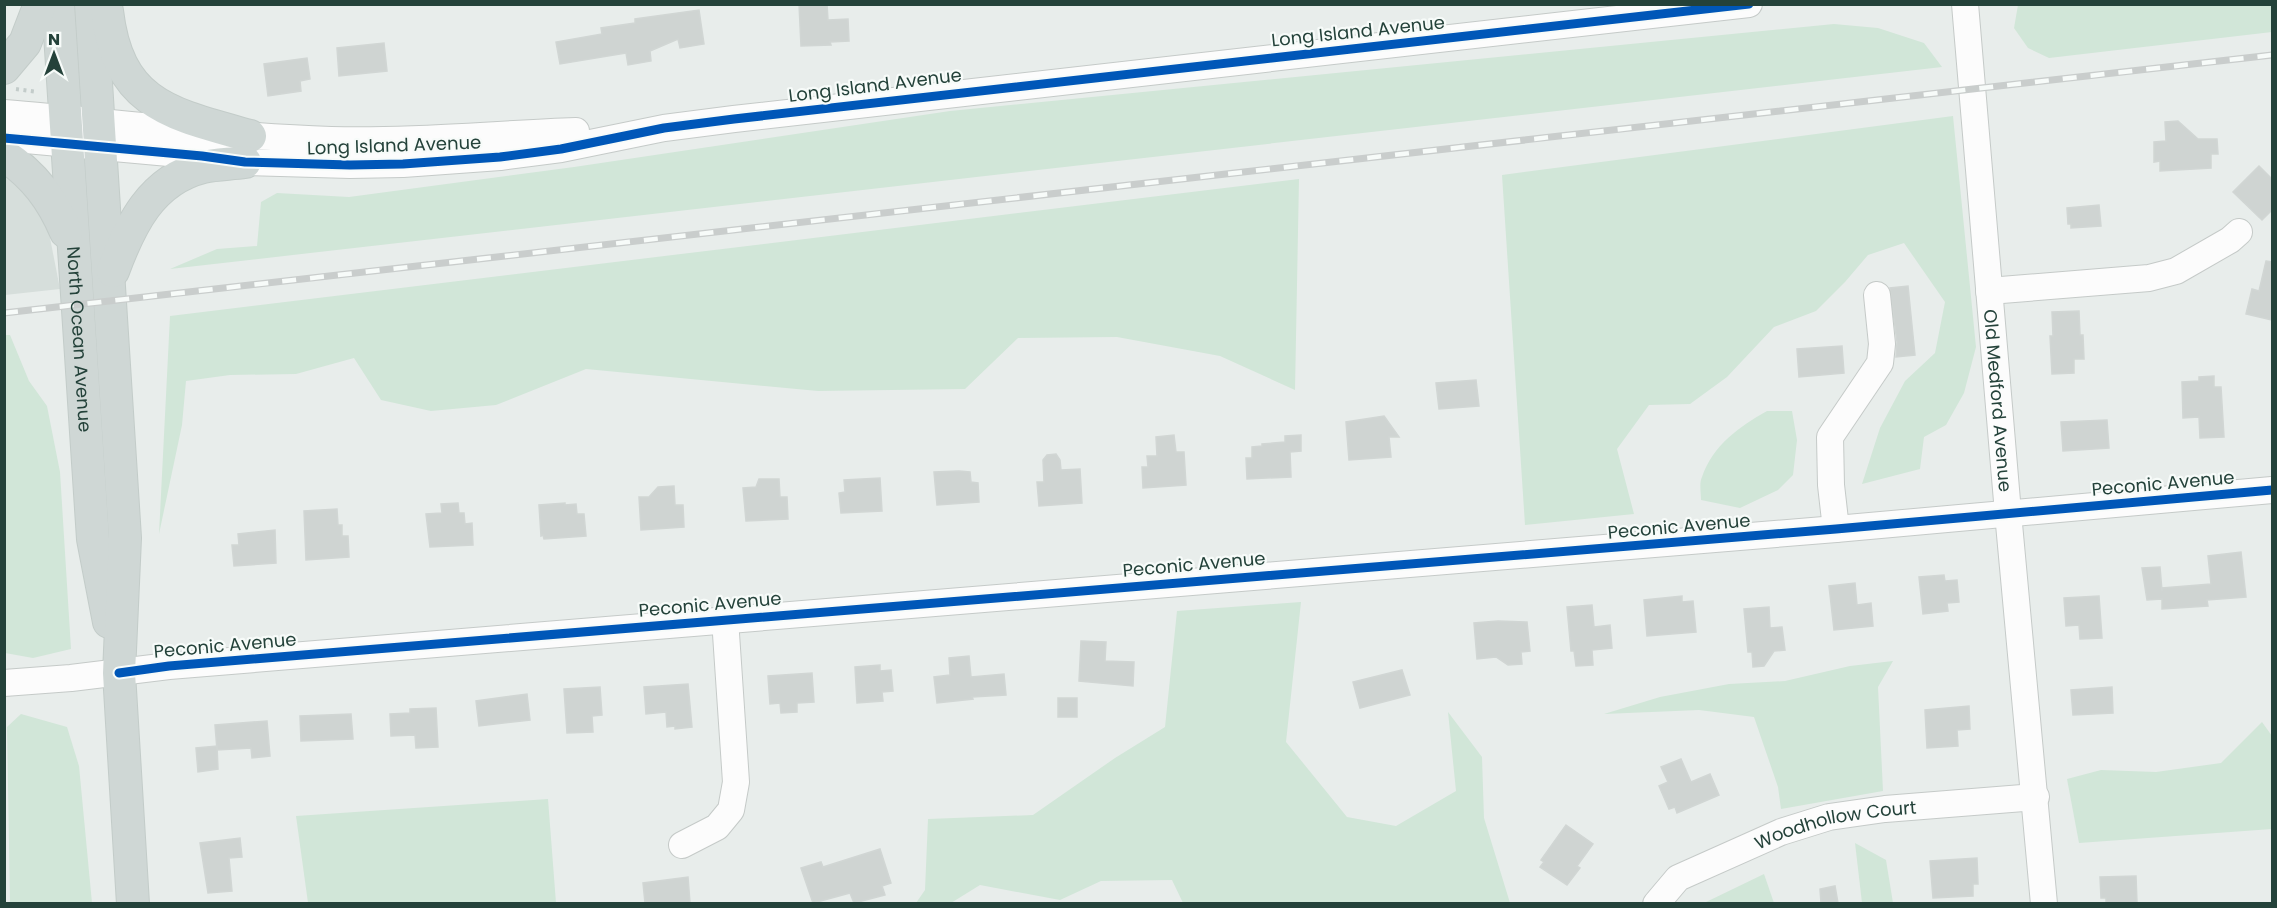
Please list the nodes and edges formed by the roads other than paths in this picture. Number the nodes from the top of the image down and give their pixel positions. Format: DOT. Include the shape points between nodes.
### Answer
graph roads {
  1 [pos="40,4"];
  2 [pos="58,4"];
  3 [pos="91,4"];
  4 [pos="106,4"];
  5 [pos="1749,4"];
  6 [pos="1965,4"];
  7 [pos="10,79"];
  8 [pos="4,113"];
  9 [pos="60,118"];
  10 [pos="98,134"];
  11 [pos="4,138"];
  12 [pos="248,149"];
  13 [pos="4,155"];
  14 [pos="2239,232"];
  15 [pos="73,248"];
  16 [pos="109,280"];
  17 [pos="1989,291"];
  18 [pos="1877,295"];
  19 [pos="2272,490"];
  20 [pos="2008,513"];
  21 [pos="1836,530"];
  22 [pos="725,619"];
  23 [pos="119,673"];
  24 [pos="4,683"];
  25 [pos="2036,797"];
  26 [pos="682,845"];
  27 [pos="133,903"];
  28 [pos="1656,903"];
  29 [pos="2044,903"];
  1 -- 7 [label="main road"];
  2 -- 9 [label="main road, North Ocean Avenue"];
  3 -- 10 [label="main road, North Ocean Avenue"];
  4 -- 12 [label="main road" via="114,48 128,77 141,92 155,103"];
  5 -- 12 [label="street, Long Island Avenue" via="664,128 561,149 450,161 350,165"];
  6 -- 17 [label="street, Old Medford Avenue"];
  8 -- 9 [label="street, Long Island Avenue"];
  9 -- 10 [label="street, Long Island Avenue"];
  9 -- 11 [label="street, Long Island Avenue"];
  9 -- 15 [label="main road, North Ocean Avenue"];
  10 -- 12 [label="street, Long Island Avenue" via="202,156"];
  10 -- 16 [label="main road, North Ocean Avenue"];
  12 -- 16 [label="main road" via="187,173 158,192 134,220"];
  13 -- 15 [label="main road" via="34,178 48,195"];
  14 -- 17 [label="street" via="2176,271 2149,278"];
  15 -- 23 [label="main road, North Ocean Avenue" via="93,539"];
  16 -- 23 [label="main road, North Ocean Avenue" via="125,538"];
  17 -- 20 [label="street, Old Medford Avenue"];
  18 -- 21 [label="street" via="1880,363 1830,437"];
  19 -- 20 [label="street, Peconic Avenue"];
  20 -- 21 [label="street, Peconic Avenue"];
  20 -- 25 [label="street, Old Medford Avenue"];
  21 -- 22 [label="street, Peconic Avenue"];
  22 -- 23 [label="street, Peconic Avenue"];
  22 -- 26 [label="street" via="735,782 731,810 717,827"];
  23 -- 24 [label="street, Peconic Avenue"];
  23 -- 27 [label="main road, North Ocean Avenue"];
  25 -- 28 [label="street, Woodhollow Court" via="1885,808 1829,817 1781,832 1678,878"];
  25 -- 29 [label="street, Old Medford Avenue"];
}
